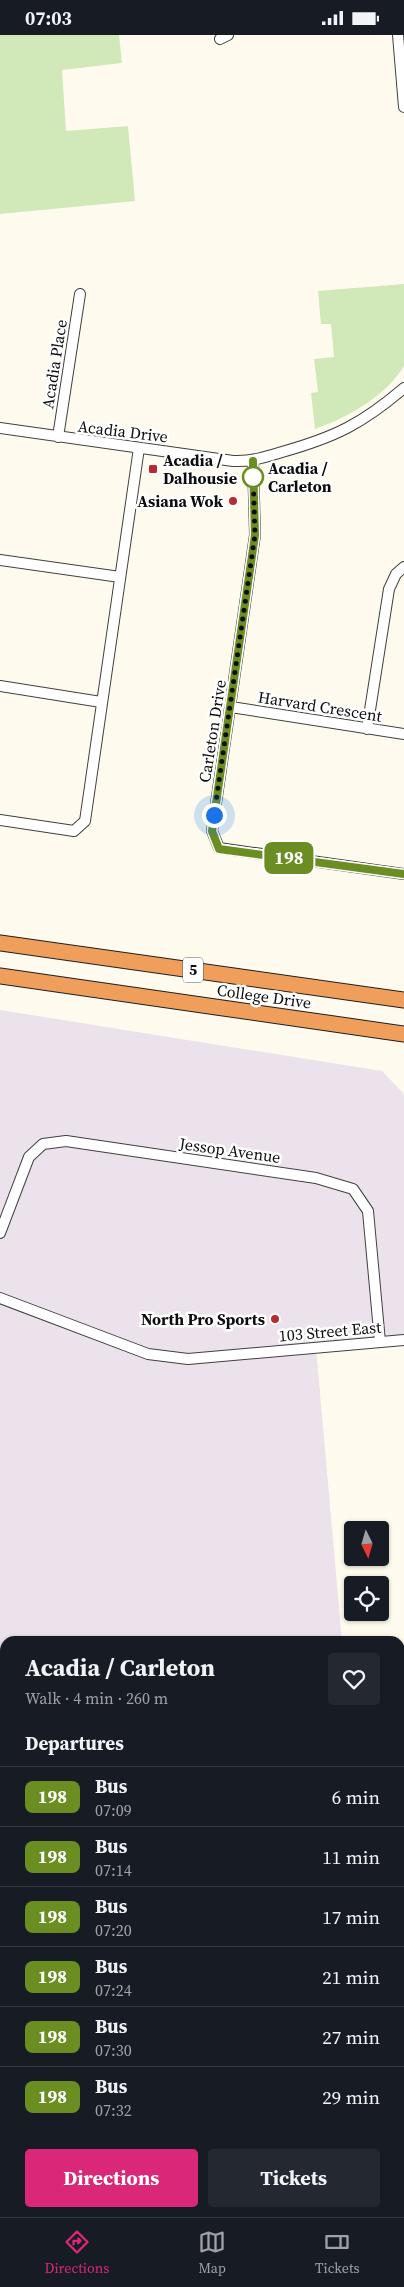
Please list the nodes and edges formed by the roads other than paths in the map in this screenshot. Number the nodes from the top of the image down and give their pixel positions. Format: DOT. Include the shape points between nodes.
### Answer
graph roads {
  1 [pos="398,35"];
  2 [pos="403,75"];
  3 [pos="403,94"];
  4 [pos="404,107"];
  5 [pos="80,294"];
  6 [pos="404,388"];
  7 [pos="0,428"];
  8 [pos="58,437"];
  9 [pos="139,448"];
  10 [pos="253,461"];
  11 [pos="0,560"];
  12 [pos="404,567"];
  13 [pos="120,577"];
  14 [pos="0,686"];
  15 [pos="101,702"];
  16 [pos="231,707"];
  17 [pos="368,729"];
  18 [pos="404,734"];
  19 [pos="0,819"];
  20 [pos="404,874"];
  21 [pos="0,943"];
  22 [pos="0,976"];
  23 [pos="404,1002"];
  24 [pos="404,1034"];
  25 [pos="0,1233"];
  26 [pos="0,1297"];
  27 [pos="404,1340"];
  28 [pos="380,1342"];
  1 -- 2 [label="street"];
  2 -- 3 [label="street"];
  3 -- 4 [label="street"];
  5 -- 8 [label="street, Acadia Place"];
  6 -- 10 [label="street, Acadia Drive" via="338,434"];
  7 -- 8 [label="street, Acadia Drive"];
  8 -- 9 [label="street, Acadia Drive"];
  9 -- 10 [label="street, Acadia Drive"];
  9 -- 13 [label="street"];
  10 -- 16 [label="street, Carleton Drive" via="255,535"];
  11 -- 13 [label="street"];
  12 -- 17 [label="street" via="396,574 389,589"];
  13 -- 15 [label="street"];
  14 -- 15 [label="street"];
  15 -- 19 [label="street" via="85,821 74,831"];
  16 -- 17 [label="street, Harvard Crescent"];
  16 -- 20 [label="street, Carleton Drive" via="212,831 219,849"];
  17 -- 18 [label="street, Harvard Crescent"];
  21 -- 23 [label="highway, College Drive / 5"];
  22 -- 24 [label="highway, College Drive / 5"];
  25 -- 28 [label="street, Jessop Avenue" via="29,1157 43,1145 51,1143 66,1141 316,1178 354,1189 368,1211"];
  26 -- 28 [label="street, 103 Street East" via="148,1354 188,1359"];
  27 -- 28 [label="street, 103 Street East"];
}
